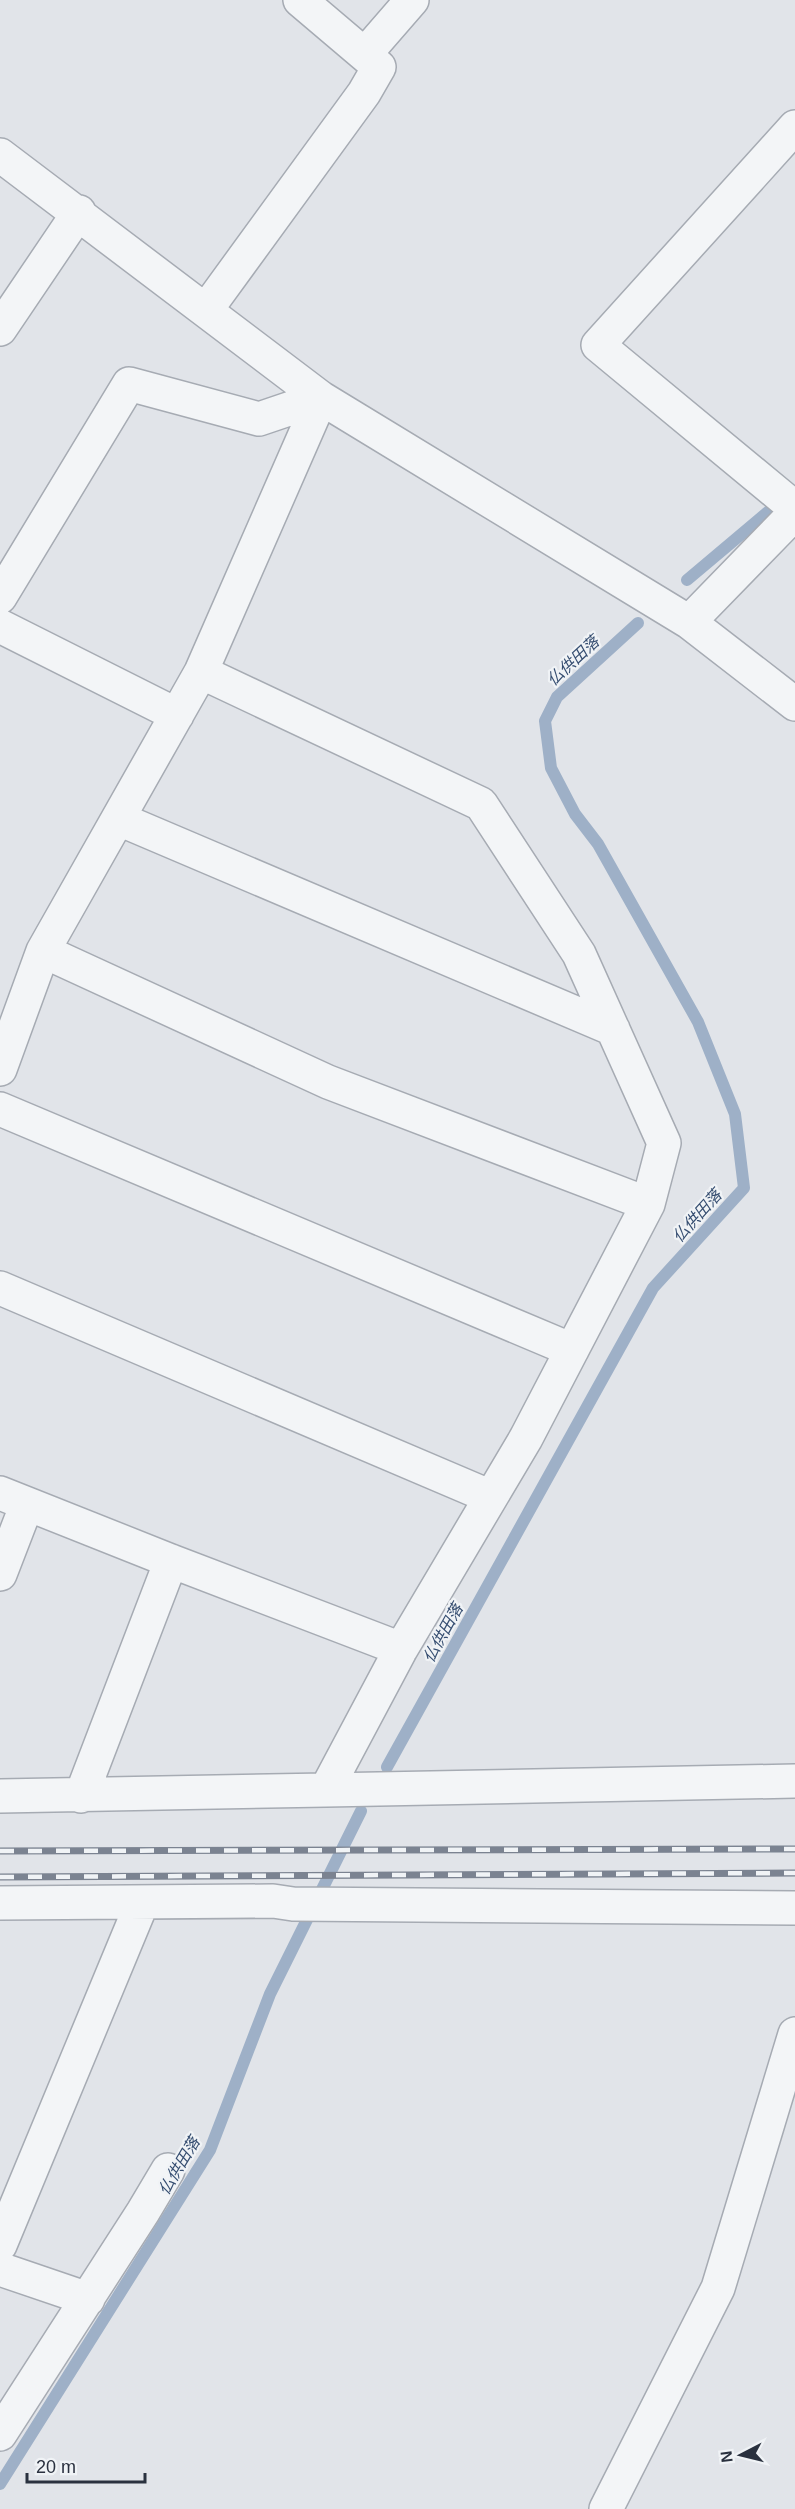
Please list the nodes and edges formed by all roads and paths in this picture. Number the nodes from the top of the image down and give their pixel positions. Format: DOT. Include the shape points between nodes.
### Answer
graph roads {
  1 [pos="300,0"];
  2 [pos="412,0"];
  3 [pos="366,53"];
  4 [pos="795,127"];
  5 [pos="0,155"];
  6 [pos="79,212"];
  7 [pos="206,310"];
  8 [pos="0,329"];
  9 [pos="321,398"];
  10 [pos="795,511"];
  11 [pos="0,597"];
  12 [pos="689,622"];
  13 [pos="0,626"];
  14 [pos="201,672"];
  15 [pos="795,704"];
  16 [pos="177,715"];
  17 [pos="119,819"];
  18 [pos="43,951"];
  19 [pos="613,1029"];
  20 [pos="0,1069"];
  21 [pos="0,1109"];
  22 [pos="648,1204"];
  23 [pos="0,1288"];
  24 [pos="572,1350"];
  25 [pos="491,1497"];
  26 [pos="14,1498"];
  27 [pos="171,1561"];
  28 [pos="0,1574"];
  29 [pos="401,1649"];
  30 [pos="795,1781"];
  31 [pos="326,1790"];
  32 [pos="0,1796"];
  33 [pos="81,1796"];
  34 [pos="0,1903"];
  35 [pos="142,1903"];
  36 [pos="795,1908"];
  37 [pos="795,2034"];
  38 [pos="168,2170"];
  39 [pos="0,2245"];
  40 [pos="0,2269"];
  41 [pos="88,2299"];
  42 [pos="0,2434"];
  43 [pos="606,2509"];
  1 -- 3 [label="street"];
  2 -- 3 [label="street"];
  3 -- 7 [label="street" via="379,67 364,93"];
  4 -- 10 [label="street" via="598,345"];
  5 -- 6 [label="street"];
  6 -- 7 [label="street"];
  6 -- 8 [label="street"];
  7 -- 9 [label="street"];
  9 -- 11 [label="street" via="259,419 129,384"];
  9 -- 12 [label="street"];
  9 -- 14 [label="street"];
  10 -- 12 [label="street"];
  12 -- 15 [label="street"];
  13 -- 16 [label="street"];
  14 -- 16 [label="street"];
  14 -- 19 [label="street" via="482,804 579,954"];
  16 -- 17 [label="street"];
  17 -- 18 [label="street"];
  17 -- 19 [label="street"];
  18 -- 20 [label="street"];
  18 -- 22 [label="street" via="328,1082"];
  19 -- 22 [label="street" via="664,1143"];
  21 -- 24 [label="street"];
  22 -- 24 [label="street"];
  23 -- 25 [label="street"];
  24 -- 25 [label="street"];
  25 -- 29 [label="street"];
  26 -- 27 [label="street"];
  26 -- 28 [label="street"];
  27 -- 29 [label="street"];
  27 -- 33 [label="street"];
  29 -- 31 [label="street"];
  30 -- 31 [label="street"];
  31 -- 33 [label="street"];
  32 -- 33 [label="street"];
  34 -- 35 [label="street"];
  35 -- 36 [label="street" via="273,1901"];
  35 -- 39 [label="street"];
  37 -- 43 [label="street" via="718,2288"];
  38 -- 41 [label="street"];
  40 -- 41 [label="street"];
  41 -- 42 [label="street"];
}
